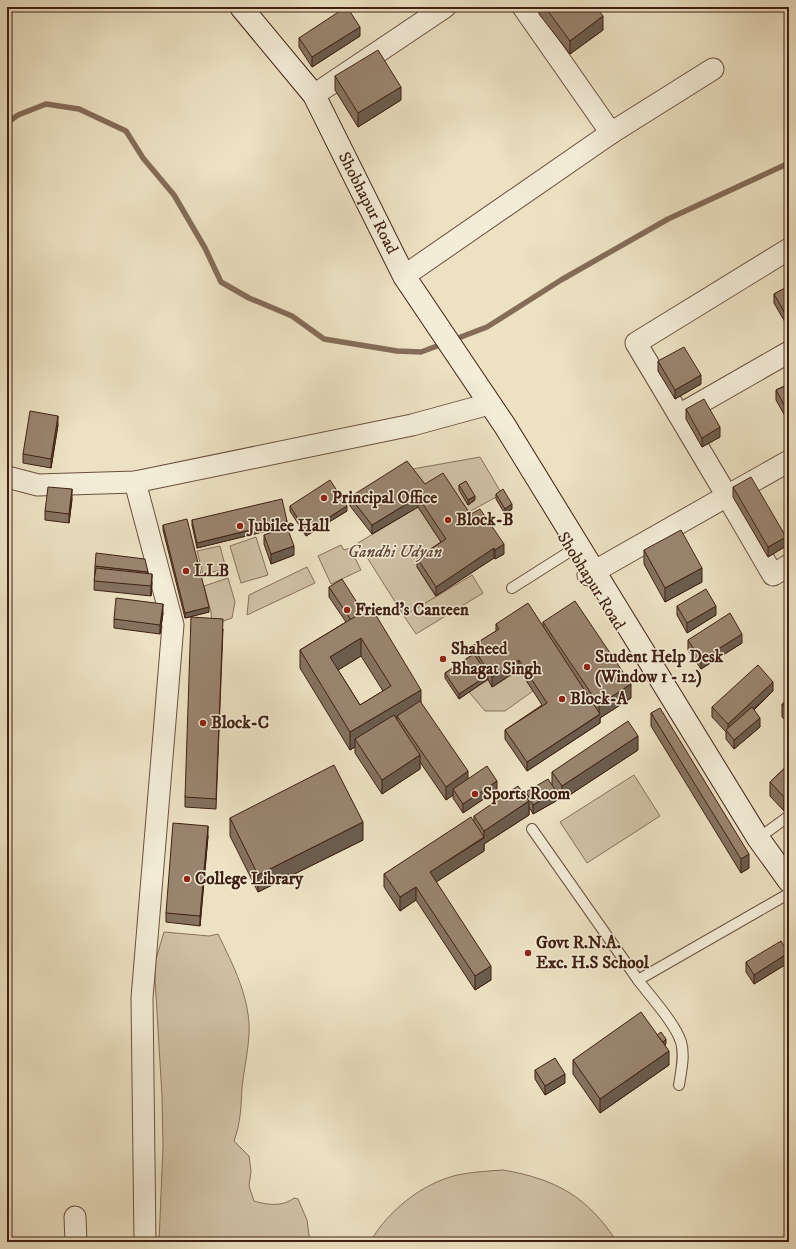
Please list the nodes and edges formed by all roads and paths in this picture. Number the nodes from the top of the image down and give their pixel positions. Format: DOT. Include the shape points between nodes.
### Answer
graph roads {
  1 [pos="445,7"];
  2 [pos="524,7"];
  3 [pos="248,9"];
  4 [pos="713,69"];
  5 [pos="314,95"];
  6 [pos="611,132"];
  7 [pos="789,249"];
  8 [pos="404,276"];
  9 [pos="789,352"];
  10 [pos="489,404"];
  11 [pos="679,415"];
  12 [pos="789,461"];
  13 [pos="7,477"];
  14 [pos="135,482"];
  15 [pos="727,496"];
  16 [pos="572,550"];
  17 [pos="789,565"];
  18 [pos="591,573"];
  19 [pos="512,588"];
  20 [pos="789,816"];
  21 [pos="532,829"];
  22 [pos="755,841"];
  23 [pos="789,890"];
  24 [pos="638,980"];
  25 [pos="679,1086"];
  26 [pos="75,1217"];
  27 [pos="76,1242"];
  28 [pos="145,1242"];
  1 -- 5 [label="street"];
  2 -- 6 [label="street"];
  3 -- 5 [label="main road, Shobhapur Road"];
  4 -- 6 [label="street"];
  5 -- 8 [label="main road, Shobhapur Road"];
  6 -- 8 [label="street"];
  7 -- 11 [label="street" via="636,343"];
  8 -- 10 [label="main road, Shobhapur Road"];
  9 -- 11 [label="street"];
  10 -- 14 [label="street" via="412,425"];
  10 -- 16 [label="main road, Shobhapur Road" via="499,430"];
  10 -- 18 [label="main road, Shobhapur Road" via="505,426"];
  11 -- 15 [label="street"];
  12 -- 15 [label="street"];
  13 -- 14 [label="street" via="38,485"];
  14 -- 28 [label="street" via="173,625 142,998"];
  15 -- 17 [label="street" via="774,575"];
  15 -- 18 [label="street"];
  16 -- 18 [label="main road, Shobhapur Road"];
  16 -- 19 [label="lane"];
  18 -- 22 [label="main road, Shobhapur Road"];
  20 -- 22 [label="lane"];
  21 -- 24 [label="lane"];
  22 -- 23 [label="main road, Shobhapur Road"];
  23 -- 24 [label="lane"];
  24 -- 25 [label="lane" via="681,1042"];
  26 -- 27 [label="street"];
}
